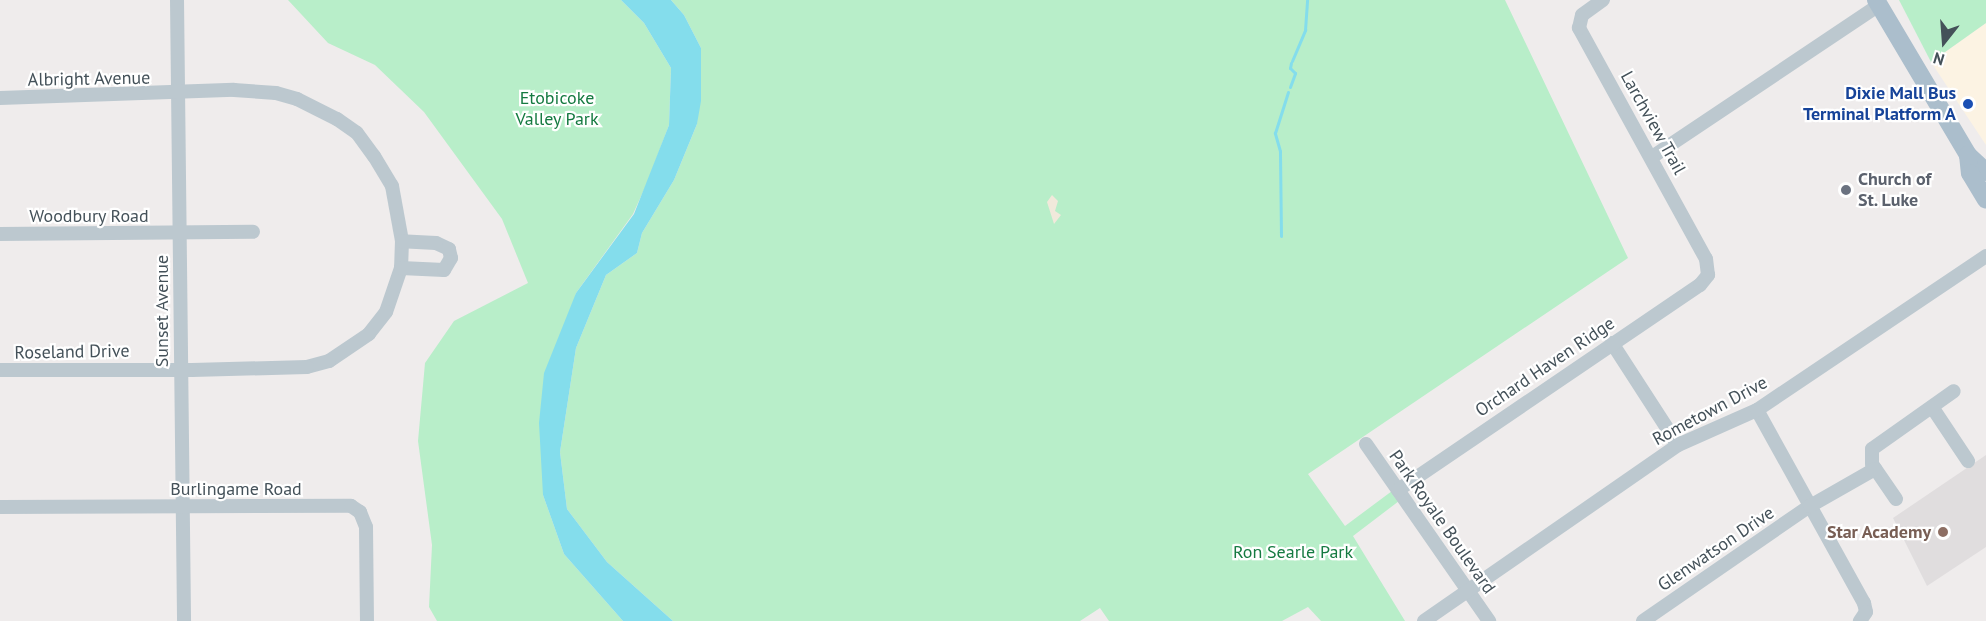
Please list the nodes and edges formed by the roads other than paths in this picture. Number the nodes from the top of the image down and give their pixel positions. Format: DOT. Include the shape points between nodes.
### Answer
graph roads {
  1 [pos="177,0"];
  2 [pos="1603,0"];
  3 [pos="1878,3"];
  4 [pos="178,95"];
  5 [pos="0,98"];
  6 [pos="1968,155"];
  7 [pos="1652,157"];
  8 [pos="1986,172"];
  9 [pos="1986,200"];
  10 [pos="253,232"];
  11 [pos="0,234"];
  12 [pos="179,234"];
  13 [pos="402,242"];
  14 [pos="1986,256"];
  15 [pos="401,268"];
  16 [pos="1709,272"];
  17 [pos="1612,343"];
  18 [pos="0,370"];
  19 [pos="180,370"];
  20 [pos="1954,391"];
  21 [pos="1932,406"];
  22 [pos="1757,410"];
  23 [pos="1366,444"];
  24 [pos="1678,445"];
  25 [pos="1968,461"];
  26 [pos="1875,469"];
  27 [pos="1398,490"];
  28 [pos="1896,499"];
  29 [pos="1810,506"];
  30 [pos="0,507"];
  31 [pos="183,507"];
  32 [pos="1469,590"];
  33 [pos="1866,617"];
  34 [pos="184,621"];
  35 [pos="367,621"];
  36 [pos="1424,621"];
  37 [pos="1489,621"];
  38 [pos="1643,621"];
  1 -- 4 [label="street, Sunset Avenue"];
  2 -- 7 [label="street, Larchview Trail" via="1582,15 1579,28"];
  3 -- 6 [label="main road"];
  3 -- 7 [label="street"];
  4 -- 5 [label="street, Albright Avenue"];
  4 -- 12 [label="street, Sunset Avenue"];
  4 -- 13 [label="street, Albright Avenue" via="193,91 276,93 316,105 357,133 392,186"];
  6 -- 8 [label="main road"];
  6 -- 9 [label="main road" via="1970,173"];
  7 -- 16 [label="street, Larchview Trail" via="1706,259"];
  10 -- 12 [label="street, Woodbury Road"];
  11 -- 12 [label="street, Woodbury Road"];
  12 -- 19 [label="street, Sunset Avenue"];
  13 -- 15 [label="street, Roseland Drive"];
  13 -- 15 [label="street" via="436,243 449,249 451,258 444,270"];
  14 -- 22 [label="street, Rometown Drive"];
  15 -- 19 [label="street, Roseland Drive" via="386,312 369,334 329,361 307,367"];
  16 -- 17 [label="street, Orchard Haven Ridge" via="1700,285"];
  17 -- 24 [label="street"];
  17 -- 27 [label="street, Orchard Haven Ridge"];
  18 -- 19 [label="street, Roseland Drive"];
  19 -- 31 [label="street, Sunset Avenue"];
  20 -- 21 [label="street"];
  21 -- 25 [label="street"];
  21 -- 26 [label="street" via="1875,444 1870,456"];
  22 -- 24 [label="street, Rometown Drive"];
  22 -- 29 [label="street"];
  23 -- 27 [label="street, Park Royale Boulevard"];
  24 -- 32 [label="street, Rometown Drive"];
  26 -- 28 [label="street"];
  26 -- 29 [label="street, Glenwatson Drive"];
  27 -- 32 [label="street, Park Royale Boulevard"];
  29 -- 33 [label="street"];
  29 -- 38 [label="street, Glenwatson Drive"];
  30 -- 31 [label="street, Burlingame Road"];
  31 -- 34 [label="street, Sunset Avenue"];
  31 -- 35 [label="street, Burlingame Road" via="351,506 360,512 366,527"];
  32 -- 36 [label="street, Rometown Drive"];
  32 -- 37 [label="street, Park Royale Boulevard"];
}
